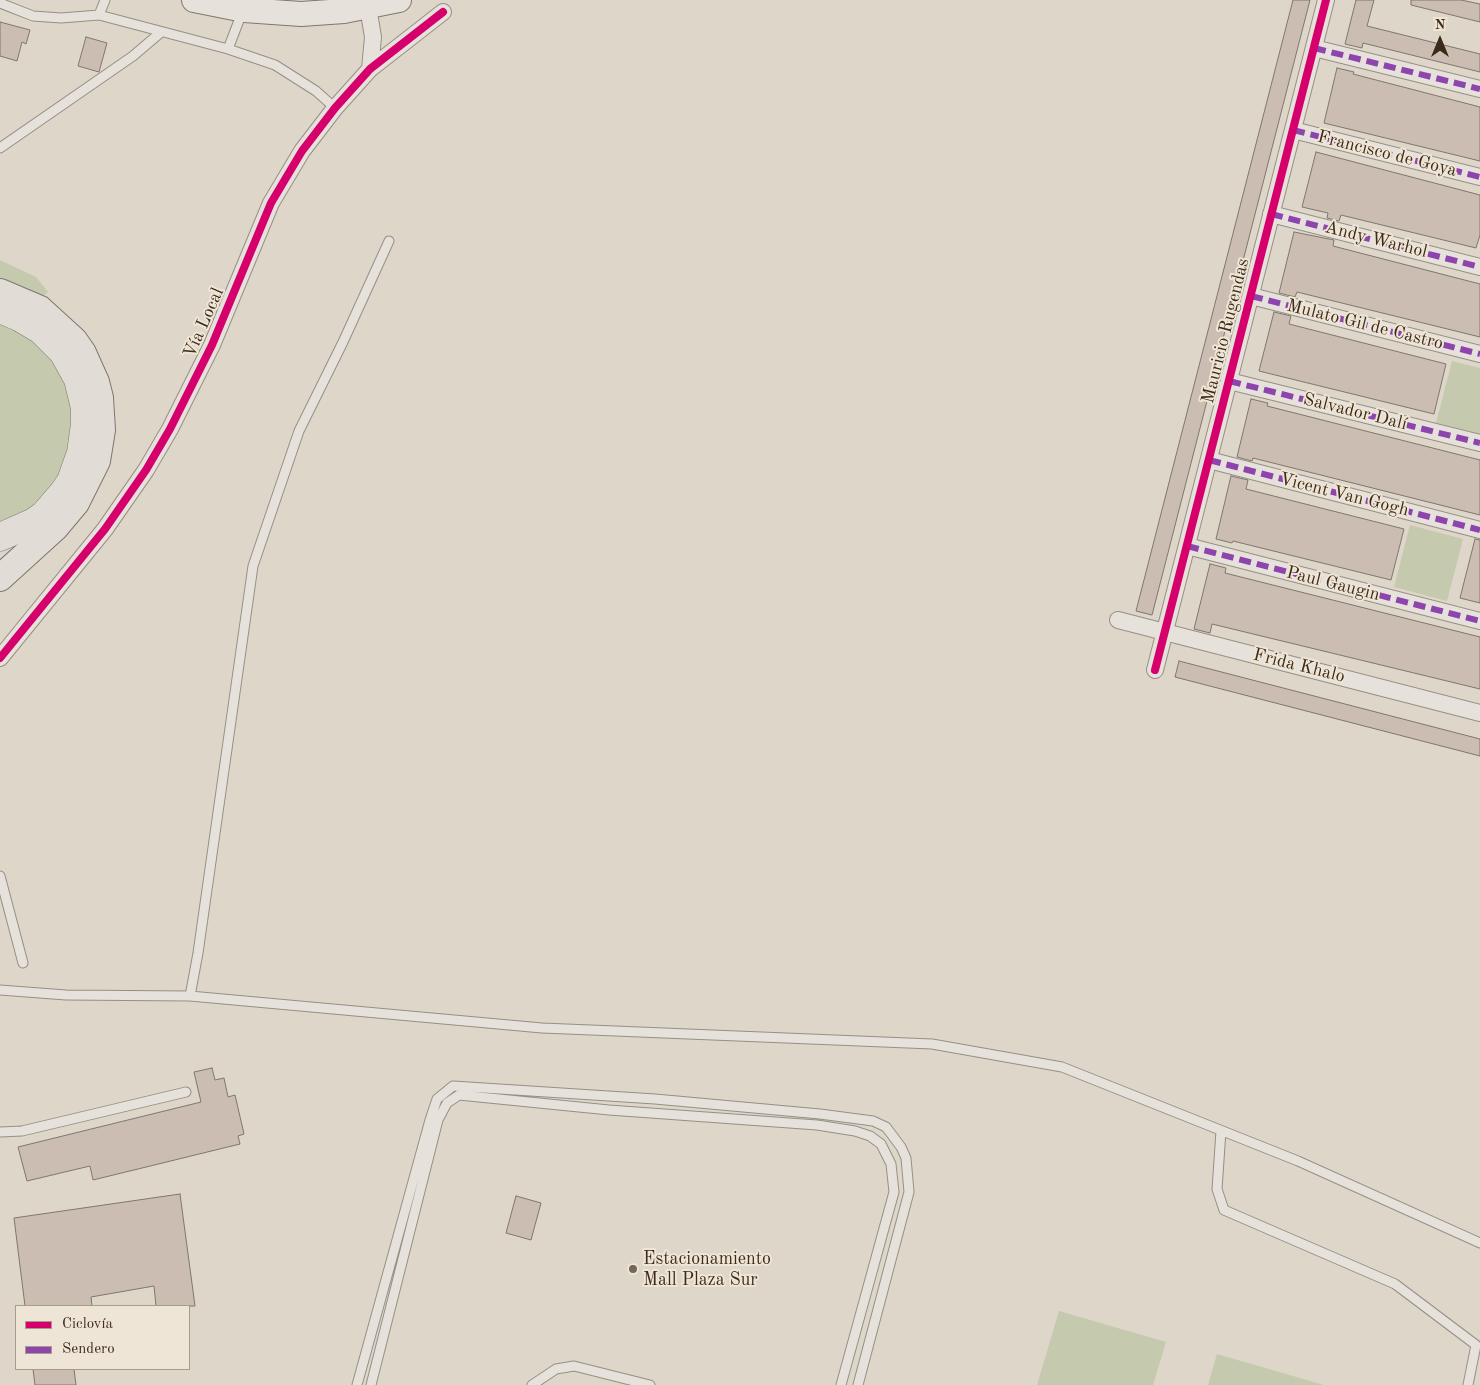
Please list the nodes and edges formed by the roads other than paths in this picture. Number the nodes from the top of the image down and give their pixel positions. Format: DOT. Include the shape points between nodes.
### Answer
graph roads {
  1 [pos="105,0"];
  2 [pos="194,0"];
  3 [pos="399,0"];
  4 [pos="1326,0"];
  5 [pos="0,3"];
  6 [pos="244,5"];
  7 [pos="368,7"];
  8 [pos="443,12"];
  9 [pos="99,15"];
  10 [pos="160,33"];
  11 [pos="1314,48"];
  12 [pos="228,49"];
  13 [pos="370,69"];
  14 [pos="1480,89"];
  15 [pos="335,108"];
  16 [pos="1293,130"];
  17 [pos="0,148"];
  18 [pos="1480,178"];
  19 [pos="1272,214"];
  20 [pos="389,241"];
  21 [pos="1480,266"];
  22 [pos="0,292"];
  23 [pos="1251,296"];
  24 [pos="0,309"];
  25 [pos="1480,354"];
  26 [pos="1229,381"];
  27 [pos="1480,443"];
  28 [pos="1209,460"];
  29 [pos="1480,530"];
  30 [pos="0,537"];
  31 [pos="1187,546"];
  32 [pos="0,578"];
  33 [pos="1118,620"];
  34 [pos="1480,621"];
  35 [pos="1165,632"];
  36 [pos="0,658"];
  37 [pos="1155,670"];
  38 [pos="1480,713"];
  39 [pos="0,876"];
  40 [pos="23,962"];
  41 [pos="0,990"];
  42 [pos="190,996"];
  43 [pos="186,1092"];
  44 [pos="1222,1131"];
  45 [pos="0,1132"];
  46 [pos="1480,1243"];
  47 [pos="357,1385"];
  48 [pos="371,1385"];
  49 [pos="532,1385"];
  50 [pos="650,1385"];
  51 [pos="841,1385"];
  52 [pos="858,1385"];
  53 [pos="1468,1385"];
  1 -- 9 [label="lane"];
  2 -- 6 [label="street"];
  3 -- 7 [label="street"];
  4 -- 11 [label="street, Mauricio Rugendas"];
  5 -- 9 [label="lane" via="34,16"];
  6 -- 7 [label="street" via="301,14"];
  6 -- 12 [label="lane"];
  7 -- 13 [label="street" via="373,37"];
  8 -- 13 [label="street, Vía Local"];
  9 -- 10 [label="lane"];
  10 -- 12 [label="lane"];
  10 -- 17 [label="lane" via="134,56"];
  11 -- 14 [label="street"];
  11 -- 16 [label="street, Mauricio Rugendas"];
  12 -- 15 [label="lane" via="275,65 316,91"];
  13 -- 15 [label="street, Vía Local"];
  15 -- 36 [label="street, Vía Local" via="302,151 271,204 192,388 146,470 105,529"];
  16 -- 18 [label="street, Francisco de Goya"];
  16 -- 19 [label="street, Mauricio Rugendas"];
  19 -- 21 [label="street, Andy Warhol"];
  19 -- 23 [label="street, Mauricio Rugendas"];
  20 -- 42 [label="lane" via="299,431 253,566"];
  22 -- 32 [label="main road" via="40,309 74,340 96,382 102,430 96,461 76,503 55,528"];
  23 -- 25 [label="street, Mulato Gil de Castro"];
  23 -- 26 [label="street, Mauricio Rugendas"];
  24 -- 30 [label="highway" via="41,330 63,352 78,379 85,408 77,467 64,493 34,522"];
  26 -- 27 [label="street, Salvador Dalí"];
  26 -- 28 [label="street, Mauricio Rugendas"];
  28 -- 29 [label="street, Vicent Van Gogh"];
  28 -- 31 [label="street, Mauricio Rugendas"];
  31 -- 34 [label="street, Paul Gaugin"];
  31 -- 35 [label="street, Mauricio Rugendas"];
  33 -- 35 [label="street, Frida Khalo"];
  35 -- 37 [label="street, Mauricio Rugendas"];
  35 -- 38 [label="street, Frida Khalo"];
  39 -- 40 [label="lane"];
  41 -- 42 [label="lane" via="66,995"];
  42 -- 44 [label="lane" via="542,1028 932,1044 1062,1067"];
  43 -- 45 [label="lane" via="22,1131"];
  44 -- 46 [label="lane" via="1298,1161"];
  44 -- 53 [label="lane" via="1217,1189 1224,1210 1395,1284 1476,1345"];
  47 -- 52 [label="lane" via="430,1120 438,1099 453,1086 820,1114 873,1121 886,1127 906,1158 909,1192"];
  48 -- 51 [label="lane" via="438,1120 447,1103 459,1096 817,1125 855,1131 881,1144 891,1164 894,1192"];
  49 -- 50 [label="lane" via="556,1369 574,1366"];
}
